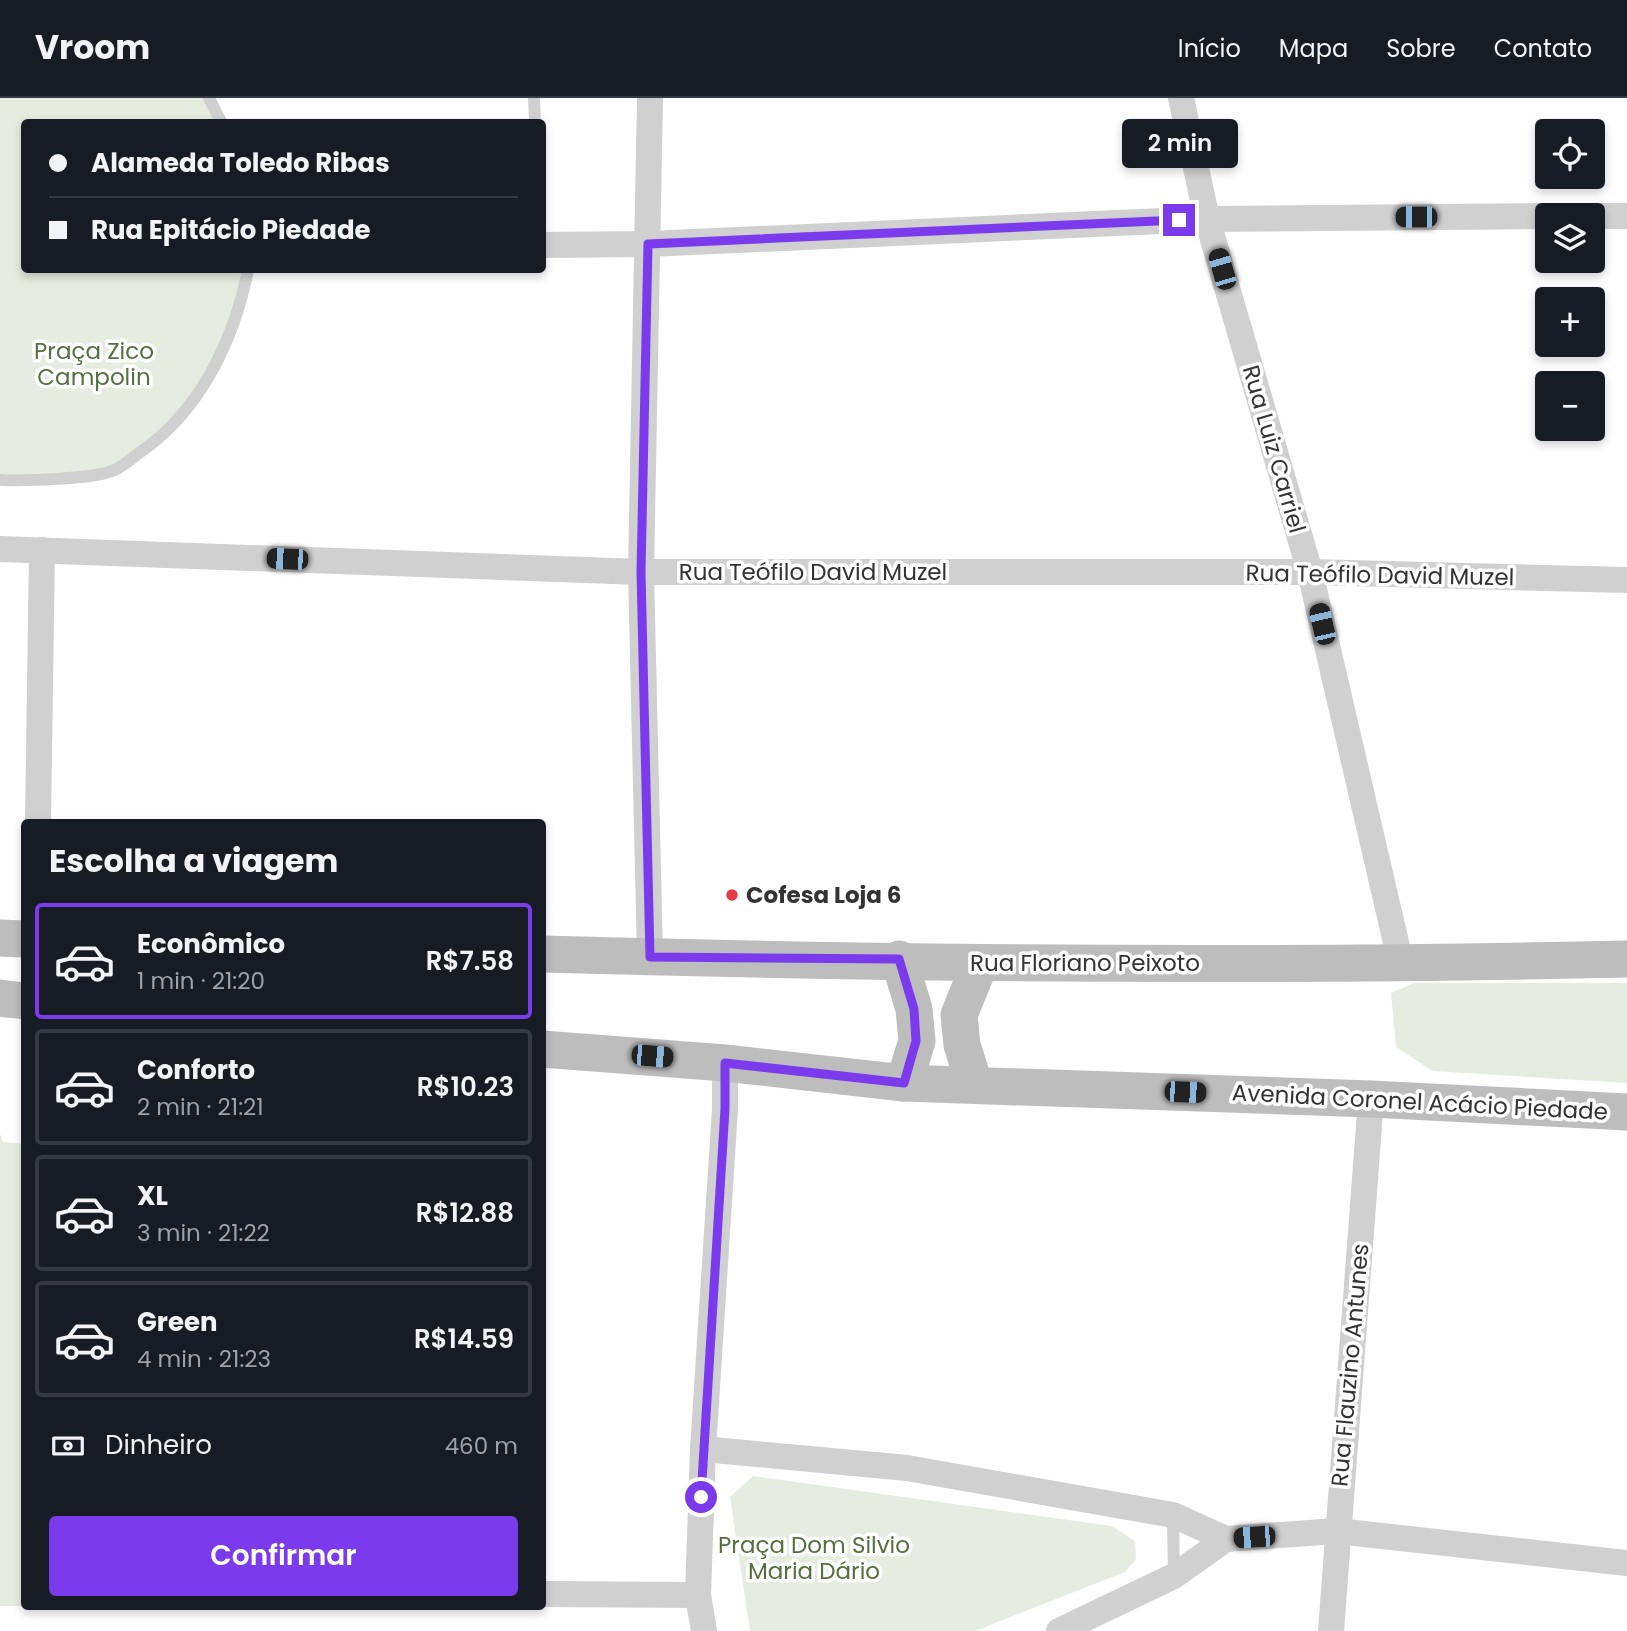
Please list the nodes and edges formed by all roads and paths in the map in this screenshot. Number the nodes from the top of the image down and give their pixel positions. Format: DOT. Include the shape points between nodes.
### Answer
graph roads {
  1 [pos="209,98"];
  2 [pos="534,98"];
  3 [pos="650,98"];
  4 [pos="1181,98"];
  5 [pos="220,119"];
  6 [pos="535,119"];
  7 [pos="1535,216"];
  8 [pos="1605,216"];
  9 [pos="1627,216"];
  10 [pos="1207,219"];
  11 [pos="648,244"];
  12 [pos="546,245"];
  13 [pos="247,273"];
  14 [pos="0,480"];
  15 [pos="0,549"];
  16 [pos="42,550"];
  17 [pos="641,572"];
  18 [pos="1310,572"];
  19 [pos="1627,580"];
  20 [pos="38,819"];
  21 [pos="0,938"];
  22 [pos="21,939"];
  23 [pos="546,954"];
  24 [pos="650,957"];
  25 [pos="899,959"];
  26 [pos="1627,959"];
  27 [pos="980,963"];
  28 [pos="1401,964"];
  29 [pos="0,998"];
  30 [pos="21,1001"];
  31 [pos="546,1049"];
  32 [pos="725,1063"];
  33 [pos="904,1083"];
  34 [pos="974,1083"];
  35 [pos="1371,1099"];
  36 [pos="1627,1112"];
  37 [pos="703,1448"];
  38 [pos="1174,1515"];
  39 [pos="1337,1531"];
  40 [pos="1226,1539"];
  41 [pos="1627,1563"];
  42 [pos="1174,1576"];
  43 [pos="546,1594"];
  44 [pos="698,1595"];
  45 [pos="704,1631"];
  46 [pos="1059,1631"];
  47 [pos="1331,1631"];
  1 -- 5 [label="lane"];
  2 -- 6 [label="lane"];
  3 -- 11 [label="street"];
  4 -- 10 [label="street, Rua Luiz Carriel"];
  7 -- 10 [label="street"];
  8 -- 9 [label="street"];
  10 -- 11 [label="street"];
  10 -- 18 [label="street, Rua Luiz Carriel"];
  11 -- 12 [label="street"];
  11 -- 17 [label="street"];
  13 -- 14 [label="lane" via="241,306 206,386 155,442 113,471"];
  15 -- 16 [label="street, Rua Teófilo David Muzel"];
  16 -- 17 [label="street, Rua Teófilo David Muzel"];
  16 -- 20 [label="street"];
  17 -- 18 [label="street, Rua Teófilo David Muzel"];
  17 -- 24 [label="street"];
  18 -- 19 [label="street, Rua Teófilo David Muzel"];
  18 -- 28 [label="street, Rua Luiz Carriel"];
  21 -- 22 [label="main road"];
  23 -- 24 [label="main road, Rua Floriano Peixoto"];
  24 -- 25 [label="main road, Rua Floriano Peixoto"];
  25 -- 27 [label="main road, Rua Floriano Peixoto"];
  25 -- 33 [label="main road" via="914,1009 916,1041"];
  26 -- 28 [label="main road, Rua Floriano Peixoto"];
  27 -- 28 [label="main road, Rua Floriano Peixoto"];
  27 -- 34 [label="main road" via="959,1015 961,1045"];
  29 -- 30 [label="main road"];
  31 -- 32 [label="main road, Avenida Coronel Acácio Piedade"];
  32 -- 33 [label="main road, Avenida Coronel Acácio Piedade"];
  32 -- 37 [label="street"];
  33 -- 34 [label="main road, Avenida Coronel Acácio Piedade"];
  34 -- 35 [label="main road, Avenida Coronel Acácio Piedade"];
  35 -- 36 [label="main road, Avenida Coronel Acácio Piedade"];
  35 -- 39 [label="street, Rua Flauzino Antunes"];
  37 -- 38 [label="street" via="906,1468"];
  37 -- 44 [label="street"];
  38 -- 40 [label="street"];
  38 -- 42 [label="lane"];
  39 -- 40 [label="street"];
  39 -- 41 [label="street"];
  39 -- 47 [label="street, Rua Flauzino Antunes"];
  40 -- 42 [label="street"];
  42 -- 46 [label="street"];
  43 -- 44 [label="street"];
  44 -- 45 [label="street"];
}
